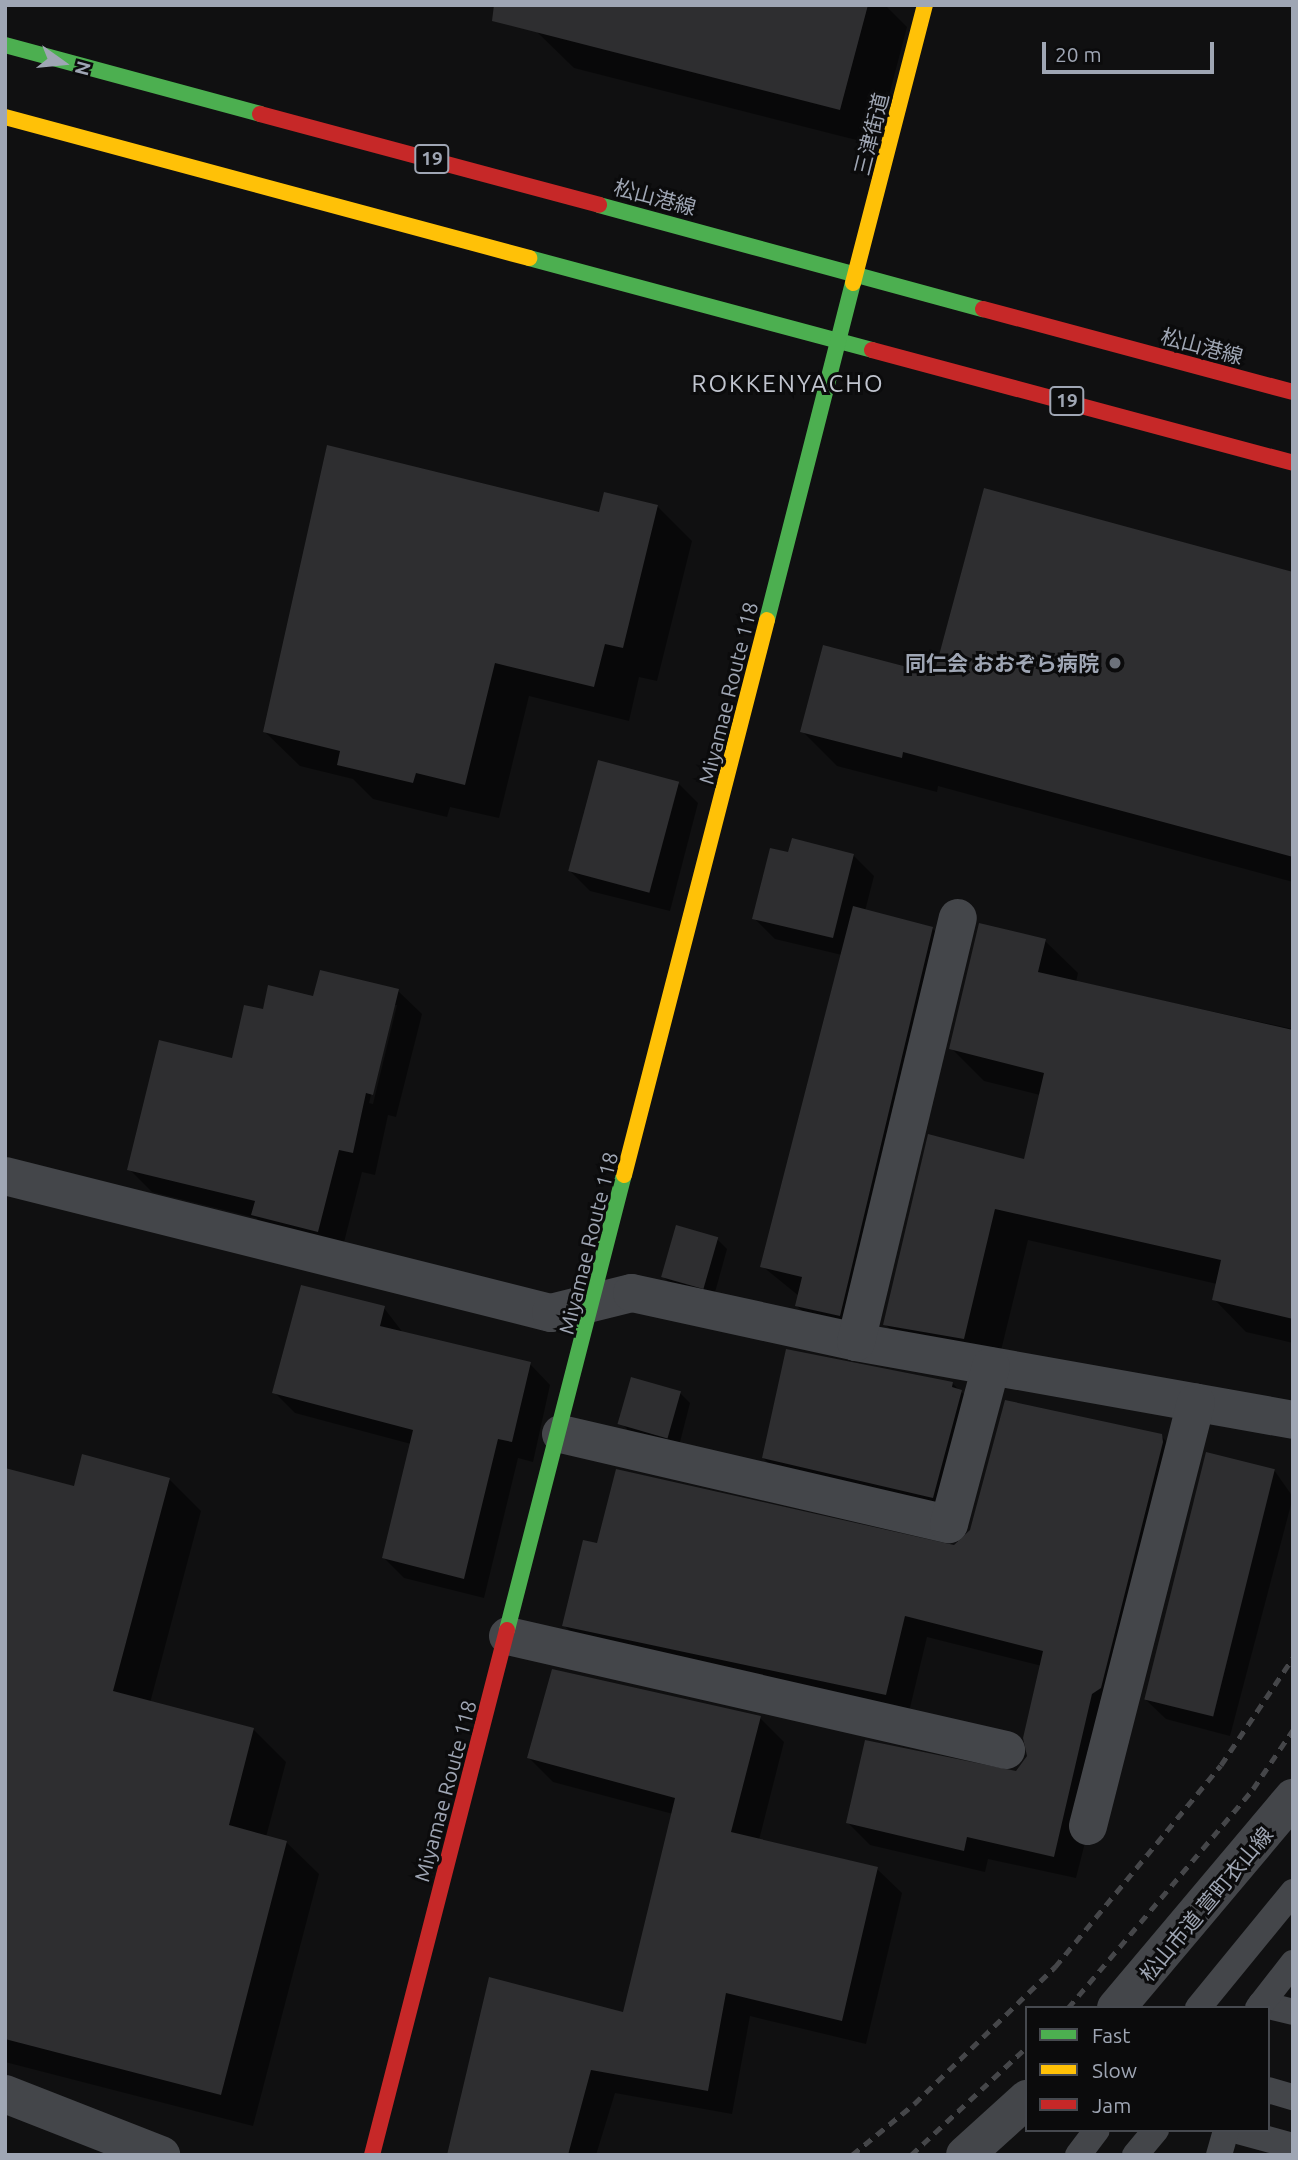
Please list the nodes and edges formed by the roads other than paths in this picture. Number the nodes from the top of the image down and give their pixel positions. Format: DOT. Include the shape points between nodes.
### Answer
graph roads {
  1 [pos="925,5"];
  2 [pos="5,45"];
  3 [pos="5,117"];
  4 [pos="858,273"];
  5 [pos="840,340"];
  6 [pos="1293,392"];
  7 [pos="1293,463"];
  8 [pos="958,918"];
  9 [pos="5,1176"];
  10 [pos="595,1303"];
  11 [pos="856,1342"];
  12 [pos="991,1366"];
  13 [pos="1196,1403"];
  14 [pos="1293,1420"];
  15 [pos="561,1434"];
  16 [pos="508,1636"];
  17 [pos="1006,1750"];
  18 [pos="1293,1798"];
  19 [pos="1087,1826"];
  20 [pos="1293,1892"];
  21 [pos="1293,1963"];
  22 [pos="1118,2006"];
  23 [pos="1200,2006"];
  24 [pos="1260,2006"];
  25 [pos="1270,2008"];
  26 [pos="1293,2012"];
  27 [pos="5,2094"];
  28 [pos="1025,2101"];
  29 [pos="1095,2132"];
  30 [pos="1154,2132"];
  31 [pos="1225,2132"];
  32 [pos="1238,2132"];
  33 [pos="1258,2141"];
  34 [pos="1293,2146"];
  35 [pos="966,2154"];
  36 [pos="161,2155"];
  37 [pos="372,2155"];
  38 [pos="1078,2155"];
  39 [pos="1135,2155"];
  40 [pos="1219,2155"];
  1 -- 4 [label="main road, 三津街道"];
  2 -- 4 [label="main road, 松山港線 / 19"];
  3 -- 5 [label="main road, 19"];
  4 -- 5 [label="main road, 三津街道"];
  4 -- 6 [label="main road, 松山港線 / 19"];
  5 -- 7 [label="main road, 19"];
  5 -- 10 [label="main road, Miyamae Route 118"];
  8 -- 11 [label="street"];
  9 -- 10 [label="street" via="551,1313"];
  10 -- 11 [label="street" via="632,1293"];
  10 -- 15 [label="main road, Miyamae Route 118"];
  11 -- 12 [label="street"];
  12 -- 13 [label="street"];
  12 -- 15 [label="street" via="948,1524"];
  13 -- 14 [label="street"];
  13 -- 19 [label="street"];
  15 -- 16 [label="main road, Miyamae Route 118"];
  16 -- 17 [label="street"];
  16 -- 37 [label="main road, Miyamae Route 118"];
  18 -- 22 [label="street, 松山市道 萱町衣山線"];
  20 -- 23 [label="lane"];
  21 -- 24 [label="lane"];
  25 -- 26 [label="lane"];
  27 -- 36 [label="street"];
  28 -- 35 [label="street"];
  29 -- 38 [label="lane"];
  30 -- 39 [label="lane"];
  31 -- 40 [label="lane"];
  32 -- 33 [label="lane"];
  33 -- 34 [label="lane"];
}
